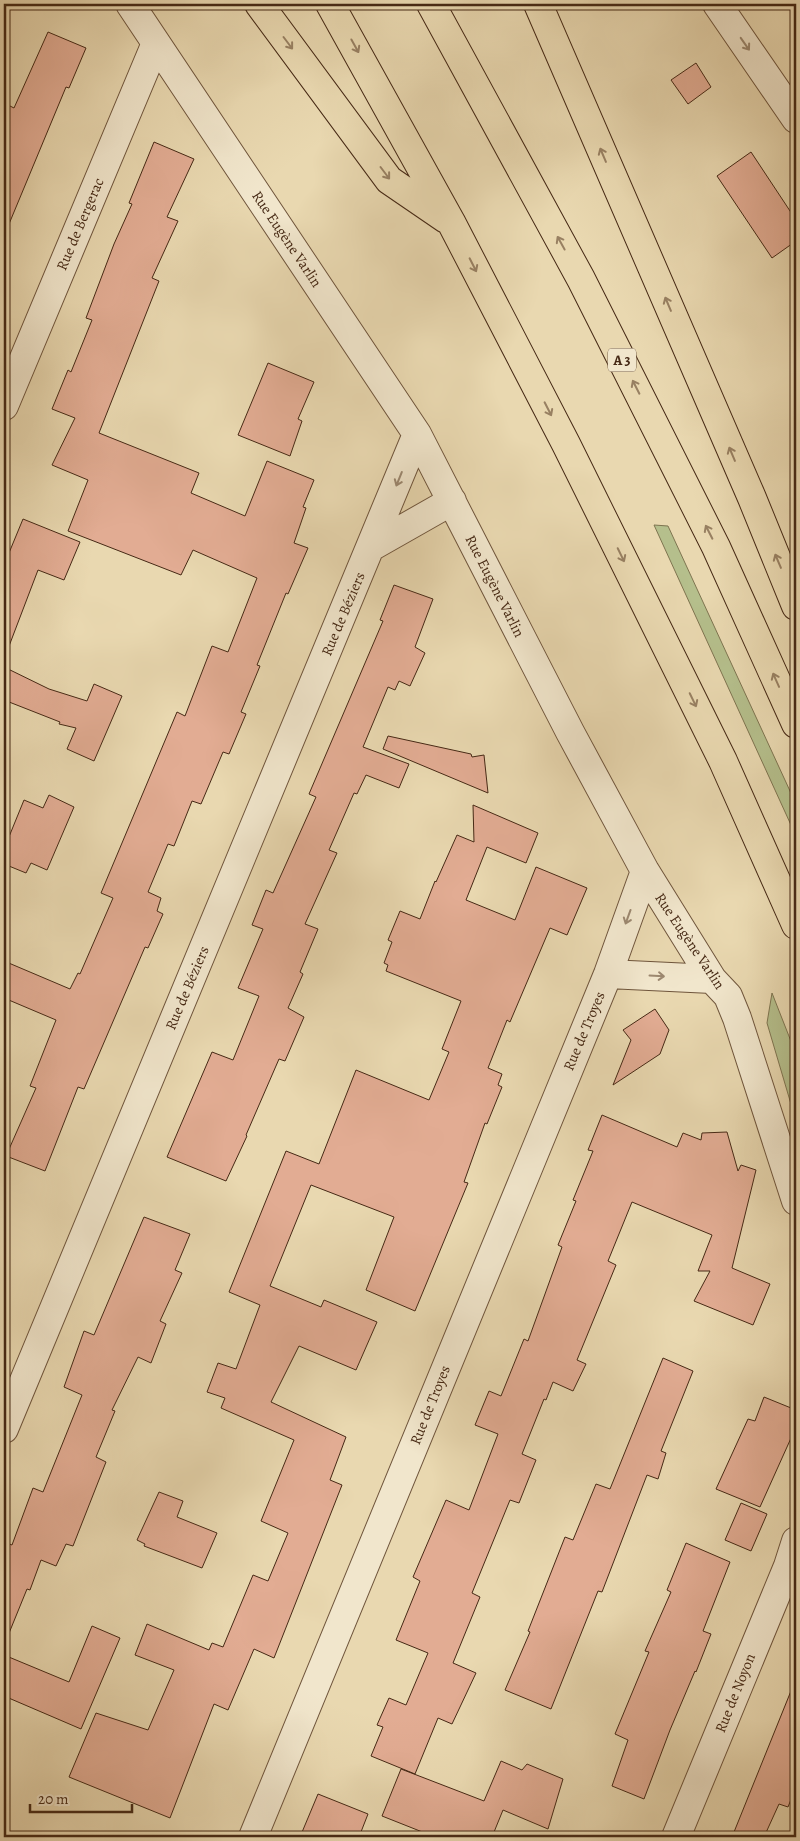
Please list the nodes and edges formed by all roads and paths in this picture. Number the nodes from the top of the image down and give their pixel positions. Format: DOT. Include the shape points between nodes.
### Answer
graph roads {
  1 [pos="130,4"];
  2 [pos="258,4"];
  3 [pos="330,4"];
  4 [pos="431,4"];
  5 [pos="538,4"];
  6 [pos="717,4"];
  7 [pos="156,43"];
  8 [pos="796,119"];
  9 [pos="451,222"];
  10 [pos="4,406"];
  11 [pos="417,434"];
  12 [pos="452,502"];
  13 [pos="371,546"];
  14 [pos="796,606"];
  15 [pos="796,724"];
  16 [pos="645,871"];
  17 [pos="796,926"];
  18 [pos="608,974"];
  19 [pos="712,979"];
  20 [pos="796,1201"];
  21 [pos="4,1429"];
  22 [pos="795,1545"];
  23 [pos="253,1837"];
  24 [pos="676,1837"];
  1 -- 7 [label="street, Rue Eugène Varlin"];
  2 -- 9 [label="highway, one-way" via="389,180"];
  3 -- 9 [label="highway, one-way"];
  15 -- 4 [label="highway, A 3, one-way" via="716,547 581,279"];
  14 -- 5 [label="highway, one-way"];
  6 -- 8 [label="street, one-way"];
  7 -- 10 [label="street, Rue de Bergerac"];
  7 -- 11 [label="street, Rue Eugène Varlin"];
  9 -- 17 [label="highway, one-way" via="566,444 710,735"];
  11 -- 12 [label="street, Rue Eugène Varlin"];
  11 -- 13 [label="street, Rue de Béziers, one-way"];
  12 -- 13 [label="street"];
  12 -- 16 [label="street, Rue Eugène Varlin"];
  13 -- 21 [label="street, Rue de Béziers"];
  16 -- 18 [label="street, Rue de Troyes, one-way"];
  16 -- 19 [label="street, Rue Eugène Varlin"];
  18 -- 19 [label="street, Rue de Troyes, one-way"];
  18 -- 23 [label="street, Rue de Troyes"];
  19 -- 20 [label="street, Rue Eugène Varlin" via="728,996 738,1018"];
  22 -- 24 [label="street, Rue de Noyon"];
}
